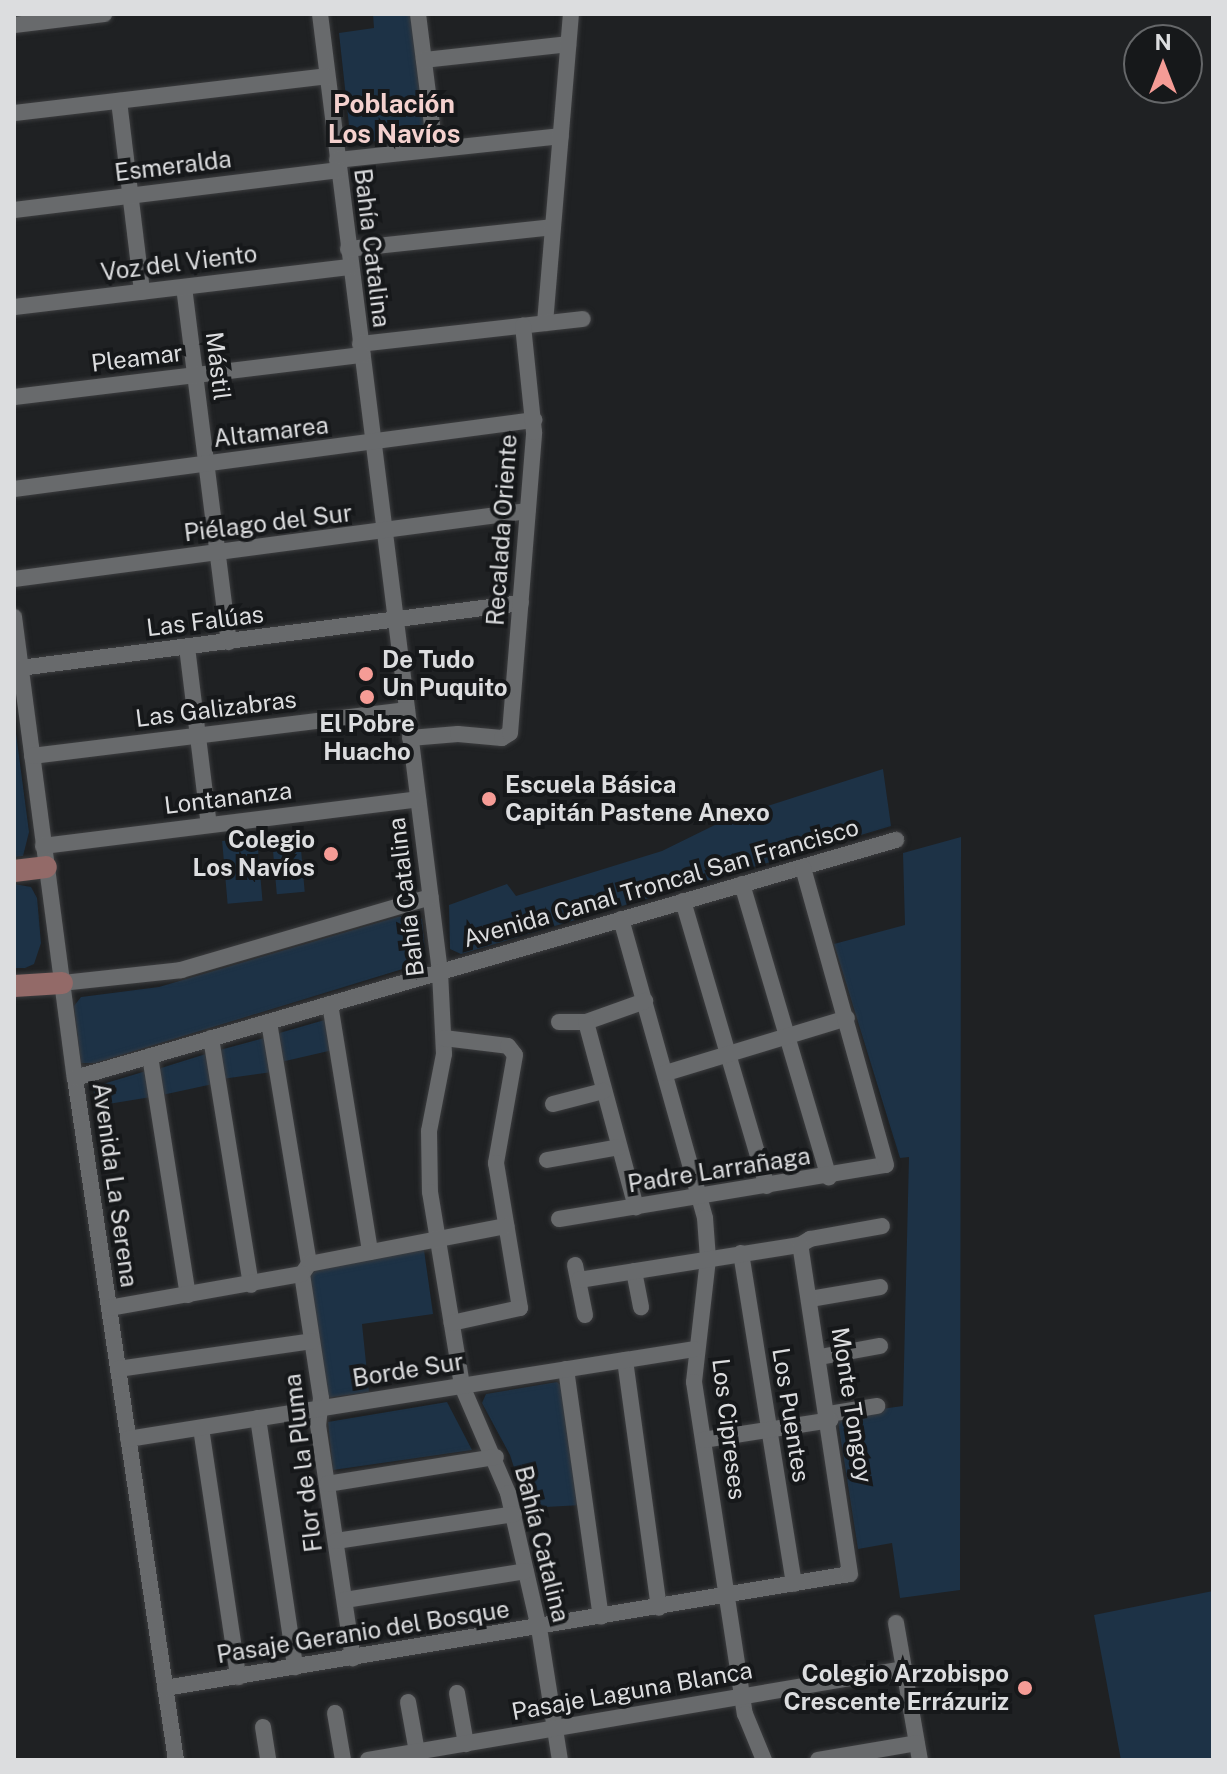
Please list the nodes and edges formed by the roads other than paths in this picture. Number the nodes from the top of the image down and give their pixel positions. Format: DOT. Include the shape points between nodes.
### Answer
graph roads {
  1 [pos="104,14"];
  2 [pos="320,14"];
  3 [pos="418,14"];
  4 [pos="571,14"];
  5 [pos="14,25"];
  6 [pos="568,44"];
  7 [pos="424,60"];
  8 [pos="327,76"];
  9 [pos="119,101"];
  10 [pos="14,113"];
  11 [pos="561,136"];
  12 [pos="435,149"];
  13 [pos="338,165"];
  14 [pos="130,196"];
  15 [pos="14,210"];
  16 [pos="553,227"];
  17 [pos="348,249"];
  18 [pos="350,267"];
  19 [pos="184,287"];
  20 [pos="142,292"];
  21 [pos="14,307"];
  22 [pos="583,319"];
  23 [pos="545,323"];
  24 [pos="523,326"];
  25 [pos="361,350"];
  26 [pos="195,376"];
  27 [pos="14,397"];
  28 [pos="534,420"];
  29 [pos="373,441"];
  30 [pos="206,465"];
  31 [pos="14,489"];
  32 [pos="528,511"];
  33 [pos="384,530"];
  34 [pos="218,553"];
  35 [pos="14,579"];
  36 [pos="521,603"];
  37 [pos="14,617"];
  38 [pos="395,620"];
  39 [pos="229,642"];
  40 [pos="187,647"];
  41 [pos="20,668"];
  42 [pos="407,710"];
  43 [pos="198,736"];
  44 [pos="410,738"];
  45 [pos="32,756"];
  46 [pos="418,799"];
  47 [pos="209,825"];
  48 [pos="896,840"];
  49 [pos="44,856"];
  50 [pos="803,867"];
  51 [pos="14,871"];
  52 [pos="742,884"];
  53 [pos="431,897"];
  54 [pos="683,901"];
  55 [pos="621,919"];
  56 [pos="440,972"];
  57 [pos="62,983"];
  58 [pos="14,986"];
  59 [pos="645,1001"];
  60 [pos="330,1004"];
  61 [pos="847,1018"];
  62 [pos="269,1022"];
  63 [pos="559,1022"];
  64 [pos="586,1022"];
  65 [pos="787,1036"];
  66 [pos="211,1038"];
  67 [pos="444,1038"];
  68 [pos="728,1054"];
  69 [pos="150,1056"];
  70 [pos="666,1073"];
  71 [pos="75,1078"];
  72 [pos="603,1091"];
  73 [pos="553,1104"];
  74 [pos="619,1147"];
  75 [pos="547,1160"];
  76 [pos="829,1177"];
  77 [pos="767,1186"];
  78 [pos="701,1197"];
  79 [pos="636,1207"];
  80 [pos="559,1219"];
  81 [pos="506,1226"];
  82 [pos="882,1226"];
  83 [pos="438,1239"];
  84 [pos="800,1245"];
  85 [pos="370,1252"];
  86 [pos="741,1253"];
  87 [pos="708,1259"];
  88 [pos="306,1269"];
  89 [pos="634,1271"];
  90 [pos="251,1285"];
  91 [pos="880,1287"];
  92 [pos="188,1295"];
  93 [pos="810,1299"];
  94 [pos="641,1307"];
  95 [pos="109,1308"];
  96 [pos="585,1315"];
  97 [pos="452,1323"];
  98 [pos="312,1341"];
  99 [pos="880,1346"];
  100 [pos="694,1349"];
  101 [pos="820,1357"];
  102 [pos="625,1360"];
  103 [pos="118,1369"];
  104 [pos="566,1369"];
  105 [pos="462,1386"];
  106 [pos="877,1406"];
  107 [pos="320,1409"];
  108 [pos="829,1417"];
  109 [pos="258,1418"];
  110 [pos="201,1428"];
  111 [pos="769,1430"];
  112 [pos="128,1439"];
  113 [pos="703,1440"];
  114 [pos="496,1457"];
  115 [pos="327,1484"];
  116 [pos="514,1514"];
  117 [pos="336,1541"];
  118 [pos="526,1571"];
  119 [pos="852,1572"];
  120 [pos="794,1584"];
  121 [pos="729,1595"];
  122 [pos="345,1600"];
  123 [pos="659,1608"];
  124 [pos="601,1617"];
  125 [pos="896,1623"];
  126 [pos="539,1628"];
  127 [pos="353,1658"];
  128 [pos="295,1667"];
  129 [pos="904,1669"];
  130 [pos="238,1677"];
  131 [pos="165,1688"];
  132 [pos="457,1693"];
  133 [pos="742,1697"];
  134 [pos="408,1702"];
  135 [pos="335,1713"];
  136 [pos="263,1727"];
  137 [pos="555,1728"];
  138 [pos="466,1744"];
  139 [pos="417,1752"];
  140 [pos="918,1752"];
  141 [pos="176,1760"];
  142 [pos="268,1760"];
  143 [pos="343,1760"];
  144 [pos="368,1760"];
  145 [pos="560,1760"];
  146 [pos="764,1760"];
  147 [pos="818,1760"];
  1 -- 5 [label="street"];
  2 -- 8 [label="street, Bahía Catalina"];
  3 -- 7 [label="street"];
  4 -- 6 [label="street"];
  6 -- 7 [label="street"];
  6 -- 11 [label="street"];
  7 -- 12 [label="street"];
  8 -- 9 [label="street"];
  8 -- 13 [label="street, Bahía Catalina"];
  9 -- 10 [label="street"];
  9 -- 14 [label="street"];
  11 -- 12 [label="street, Esmeralda"];
  11 -- 16 [label="street"];
  12 -- 13 [label="street, Esmeralda"];
  13 -- 14 [label="street, Esmeralda"];
  13 -- 17 [label="street, Bahía Catalina"];
  14 -- 15 [label="street, Esmeralda"];
  14 -- 20 [label="street"];
  16 -- 17 [label="street"];
  16 -- 23 [label="street"];
  17 -- 18 [label="street, Bahía Catalina"];
  18 -- 19 [label="street, Voz del Viento"];
  18 -- 25 [label="street, Bahía Catalina"];
  19 -- 20 [label="street, Voz del Viento"];
  19 -- 26 [label="street, Mástil"];
  20 -- 21 [label="street, Voz del Viento"];
  22 -- 23 [label="street, Pleamar"];
  23 -- 24 [label="street, Pleamar"];
  24 -- 25 [label="street, Pleamar"];
  24 -- 28 [label="street, Recalada Oriente"];
  25 -- 26 [label="street, Pleamar"];
  25 -- 29 [label="street, Bahía Catalina"];
  26 -- 27 [label="street, Pleamar"];
  26 -- 30 [label="street, Mástil"];
  28 -- 29 [label="street, Altamarea"];
  28 -- 32 [label="street, Recalada Oriente"];
  29 -- 30 [label="street, Altamarea"];
  29 -- 33 [label="street, Bahía Catalina"];
  30 -- 31 [label="street, Altamarea"];
  30 -- 34 [label="street, Mástil"];
  32 -- 33 [label="street, Piélago del Sur"];
  32 -- 36 [label="street, Recalada Oriente"];
  33 -- 34 [label="street, Piélago del Sur"];
  33 -- 38 [label="street, Bahía Catalina"];
  34 -- 35 [label="street, Piélago del Sur"];
  34 -- 39 [label="street, Mástil"];
  36 -- 38 [label="street, Las Falúas"];
  36 -- 44 [label="street, Recalada Oriente" via="507,737"];
  37 -- 41 [label="street, Avenida La Serena"];
  38 -- 39 [label="street, Las Falúas"];
  38 -- 42 [label="street, Bahía Catalina"];
  39 -- 40 [label="street, Las Falúas"];
  40 -- 41 [label="street, Las Falúas"];
  40 -- 43 [label="street"];
  41 -- 45 [label="street, Avenida La Serena"];
  42 -- 43 [label="street, Las Galizabras"];
  42 -- 44 [label="street, Bahía Catalina"];
  43 -- 45 [label="street, Las Galizabras"];
  43 -- 47 [label="street"];
  44 -- 46 [label="street, Bahía Catalina"];
  45 -- 49 [label="street, Avenida La Serena"];
  46 -- 47 [label="street, Lontananza"];
  46 -- 53 [label="street, Bahía Catalina"];
  47 -- 49 [label="street, Lontananza"];
  48 -- 50 [label="street, Avenida Canal Troncal San Francisco"];
  49 -- 51 [label="main road"];
  49 -- 57 [label="street, Avenida La Serena"];
  50 -- 52 [label="street, Avenida Canal Troncal San Francisco"];
  50 -- 61 [label="street"];
  52 -- 54 [label="street, Avenida Canal Troncal San Francisco"];
  52 -- 65 [label="street"];
  53 -- 56 [label="street, Bahía Catalina"];
  53 -- 57 [label="street" via="181,970"];
  54 -- 55 [label="street, Avenida Canal Troncal San Francisco"];
  54 -- 68 [label="street"];
  55 -- 56 [label="street, Avenida Canal Troncal San Francisco"];
  55 -- 59 [label="street, Los Cipreses"];
  56 -- 60 [label="street, Avenida Canal Troncal San Francisco"];
  56 -- 67 [label="street, Bahía Catalina"];
  57 -- 58 [label="main road"];
  57 -- 71 [label="street, Avenida La Serena"];
  59 -- 64 [label="street"];
  59 -- 70 [label="street, Los Cipreses"];
  60 -- 62 [label="street, Avenida Canal Troncal San Francisco"];
  60 -- 85 [label="street"];
  61 -- 65 [label="street"];
  61 -- 76 [label="street, Padre Larrañaga" via="886,1165"];
  62 -- 66 [label="street, Avenida Canal Troncal San Francisco"];
  62 -- 88 [label="street, Flor de la Pluma"];
  63 -- 64 [label="street"];
  64 -- 72 [label="street"];
  65 -- 68 [label="street"];
  65 -- 76 [label="street"];
  66 -- 69 [label="street, Avenida Canal Troncal San Francisco"];
  66 -- 90 [label="street"];
  67 -- 81 [label="street" via="513,1048 496,1153"];
  67 -- 83 [label="street, Bahía Catalina" via="428,1152"];
  68 -- 70 [label="street"];
  68 -- 77 [label="street"];
  69 -- 71 [label="street, Avenida Canal Troncal San Francisco"];
  69 -- 92 [label="street"];
  70 -- 78 [label="street, Los Cipreses"];
  71 -- 95 [label="street, Avenida La Serena"];
  72 -- 73 [label="street"];
  72 -- 74 [label="street"];
  74 -- 75 [label="street"];
  74 -- 79 [label="street"];
  76 -- 77 [label="street, Padre Larrañaga"];
  77 -- 78 [label="street, Padre Larrañaga"];
  78 -- 79 [label="street, Padre Larrañaga"];
  78 -- 87 [label="street, Los Cipreses"];
  79 -- 80 [label="street, Padre Larrañaga"];
  81 -- 83 [label="street"];
  81 -- 97 [label="street" via="519,1310"];
  82 -- 84 [label="street"];
  83 -- 85 [label="street"];
  83 -- 97 [label="street, Bahía Catalina"];
  84 -- 86 [label="street"];
  84 -- 93 [label="street, Monte Tongoy"];
  85 -- 88 [label="street"];
  86 -- 87 [label="street"];
  86 -- 111 [label="street, Los Puentes"];
  87 -- 89 [label="street"];
  87 -- 100 [label="street, Los Cipreses"];
  88 -- 90 [label="street"];
  88 -- 98 [label="street, Flor de la Pluma"];
  89 -- 94 [label="street"];
  89 -- 96 [label="street" via="577,1272"];
  90 -- 92 [label="street"];
  91 -- 93 [label="street"];
  92 -- 95 [label="street"];
  93 -- 101 [label="street, Monte Tongoy"];
  95 -- 103 [label="street, Avenida La Serena"];
  97 -- 105 [label="street, Bahía Catalina"];
  98 -- 103 [label="street"];
  98 -- 107 [label="street, Flor de la Pluma"];
  99 -- 101 [label="street"];
  100 -- 102 [label="street, Borde Sur"];
  100 -- 113 [label="street, Los Cipreses"];
  101 -- 108 [label="street, Monte Tongoy"];
  102 -- 104 [label="street, Borde Sur"];
  102 -- 123 [label="street"];
  103 -- 112 [label="street, Avenida La Serena"];
  104 -- 105 [label="street, Borde Sur"];
  104 -- 124 [label="street"];
  105 -- 107 [label="street, Borde Sur"];
  105 -- 114 [label="street, Bahía Catalina"];
  106 -- 108 [label="street"];
  107 -- 109 [label="street, Borde Sur"];
  107 -- 115 [label="street, Flor de la Pluma"];
  108 -- 111 [label="street"];
  108 -- 119 [label="street, Monte Tongoy"];
  109 -- 110 [label="street, Borde Sur"];
  109 -- 128 [label="street"];
  110 -- 112 [label="street, Borde Sur"];
  110 -- 130 [label="street"];
  111 -- 113 [label="street"];
  111 -- 120 [label="street, Los Puentes"];
  112 -- 131 [label="street, Avenida La Serena"];
  113 -- 121 [label="street, Los Cipreses"];
  114 -- 115 [label="street"];
  114 -- 116 [label="street, Bahía Catalina"];
  115 -- 117 [label="street, Flor de la Pluma"];
  116 -- 117 [label="street"];
  116 -- 118 [label="street, Bahía Catalina"];
  117 -- 122 [label="street, Flor de la Pluma"];
  118 -- 122 [label="street"];
  118 -- 126 [label="street, Bahía Catalina"];
  119 -- 120 [label="street, Pasaje Geranio del Bosque"];
  120 -- 121 [label="street, Pasaje Geranio del Bosque"];
  121 -- 123 [label="street, Pasaje Geranio del Bosque"];
  121 -- 133 [label="street, Los Cipreses"];
  122 -- 127 [label="street, Flor de la Pluma"];
  123 -- 124 [label="street, Pasaje Geranio del Bosque"];
  124 -- 126 [label="street, Pasaje Geranio del Bosque"];
  125 -- 129 [label="street"];
  126 -- 127 [label="street, Pasaje Geranio del Bosque"];
  126 -- 137 [label="street, Bahía Catalina"];
  127 -- 128 [label="street, Pasaje Geranio del Bosque"];
  128 -- 130 [label="street, Pasaje Geranio del Bosque"];
  129 -- 133 [label="street, Pasaje Laguna Blanca"];
  129 -- 140 [label="street"];
  130 -- 131 [label="street, Pasaje Geranio del Bosque"];
  131 -- 141 [label="street, Avenida La Serena"];
  132 -- 138 [label="street"];
  133 -- 137 [label="street, Pasaje Laguna Blanca"];
  133 -- 146 [label="street, Los Cipreses" via="749,1733"];
  134 -- 139 [label="street"];
  135 -- 143 [label="street"];
  136 -- 142 [label="street"];
  137 -- 138 [label="street, Pasaje Laguna Blanca"];
  137 -- 145 [label="street, Bahía Catalina"];
  138 -- 139 [label="street, Pasaje Laguna Blanca"];
  139 -- 144 [label="street, Pasaje Laguna Blanca"];
  140 -- 147 [label="street"];
}
